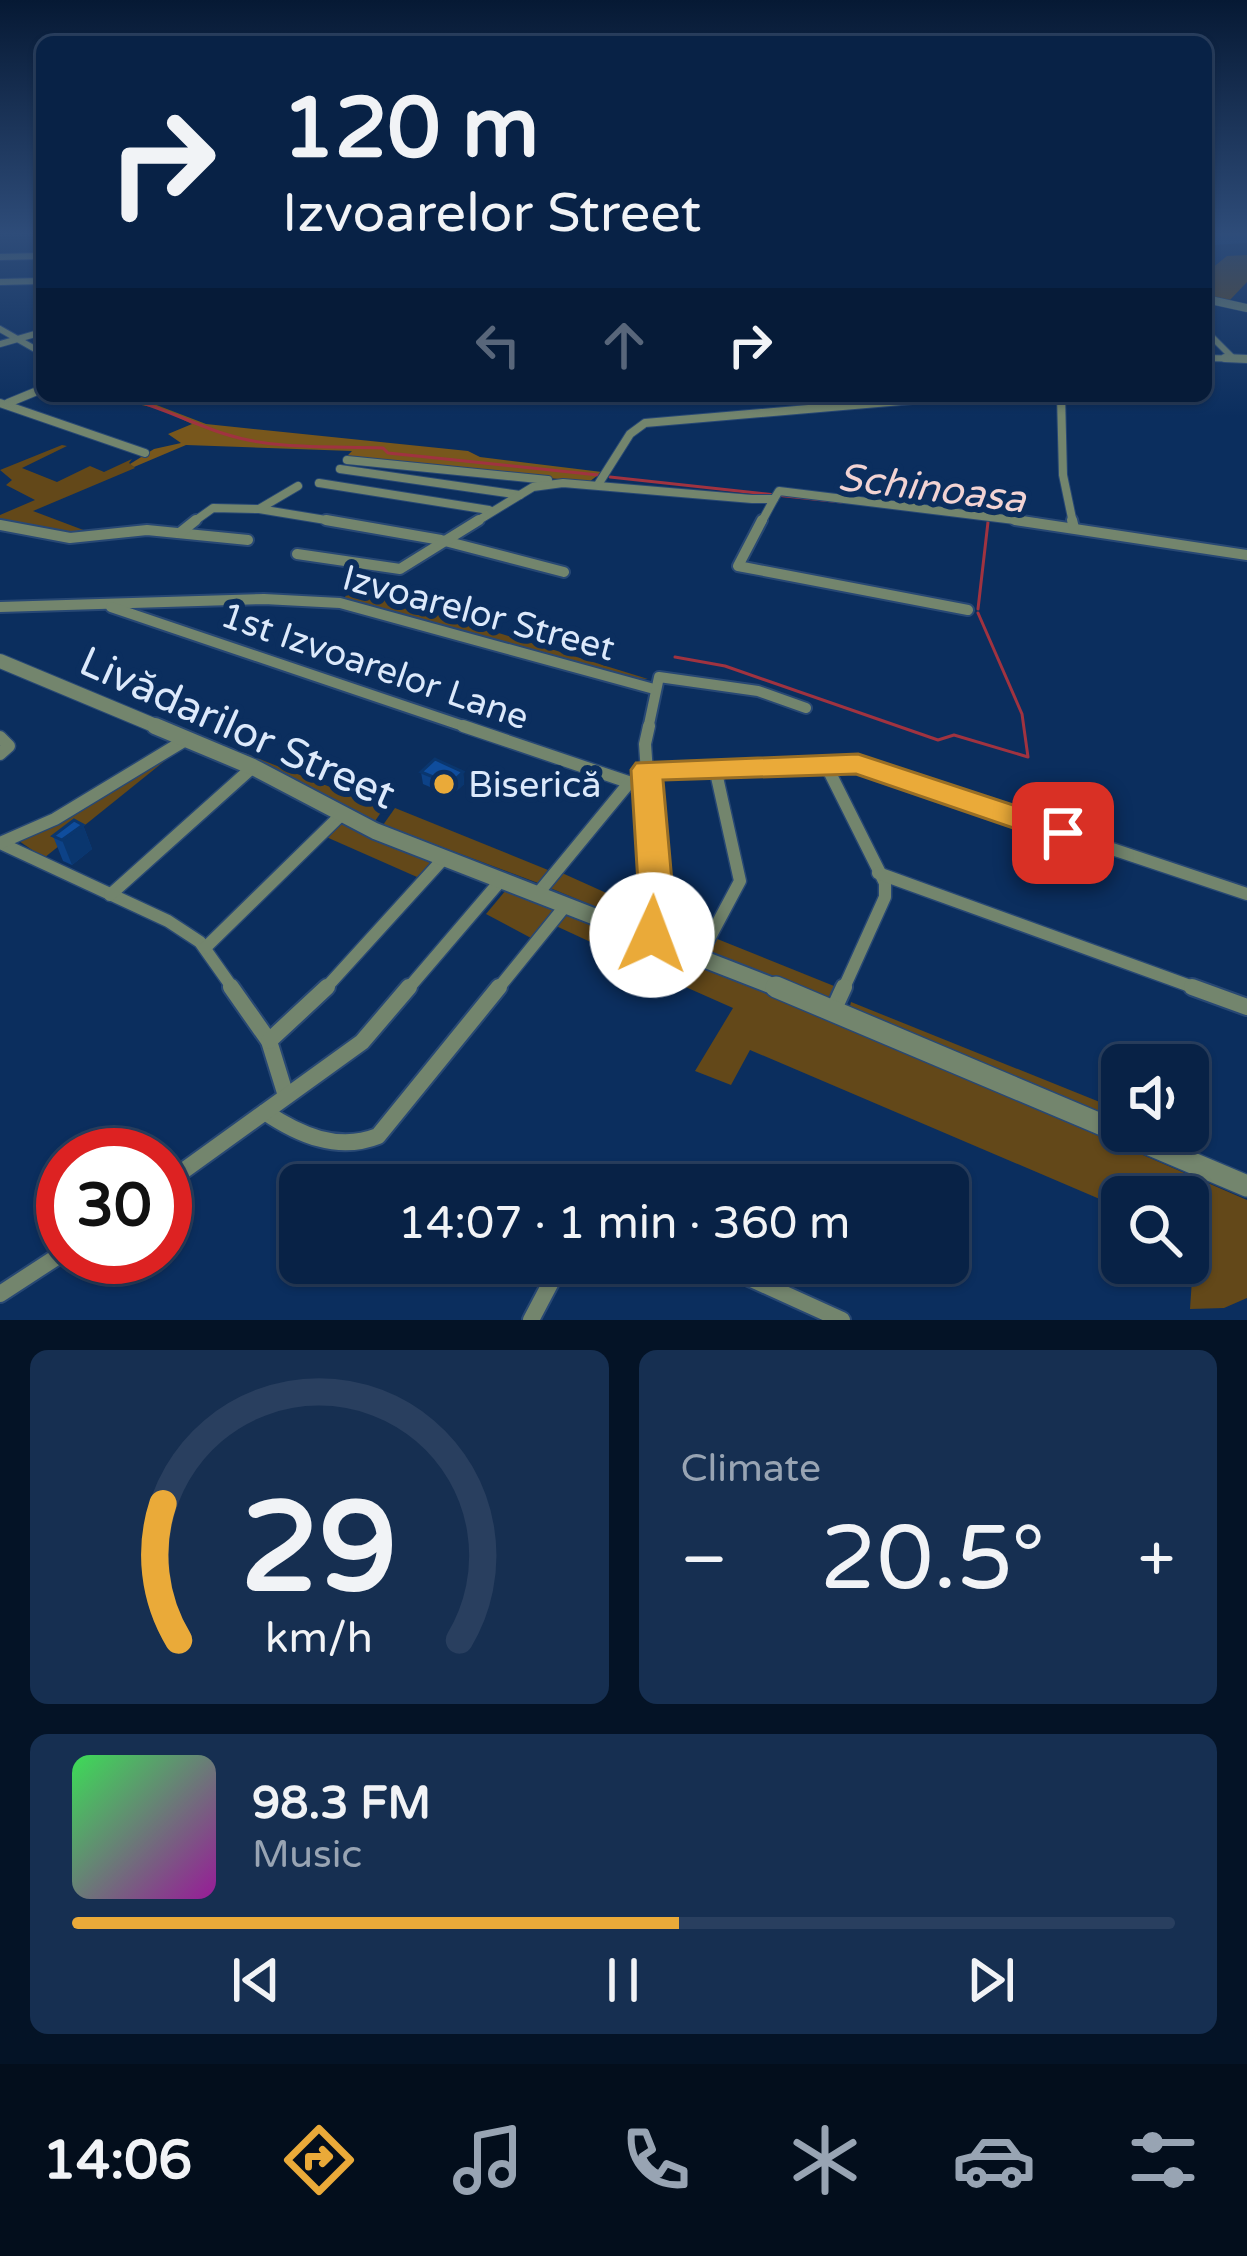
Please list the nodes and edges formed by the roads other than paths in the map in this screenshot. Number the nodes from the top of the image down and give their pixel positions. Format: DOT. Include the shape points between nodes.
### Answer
graph roads {
  1 [pos="1212,300"];
  2 [pos="1247,308"];
  3 [pos="0,328"];
  4 [pos="36,334"];
  5 [pos="1212,337"];
  6 [pos="18,339"];
  7 [pos="0,344"];
  8 [pos="36,349"];
  9 [pos="1212,358"];
  10 [pos="1234,359"];
  11 [pos="1247,359"];
  12 [pos="36,391"];
  13 [pos="889,402"];
  14 [pos="1060,402"];
  15 [pos="3,404"];
  16 [pos="145,453"];
  17 [pos="347,460"];
  18 [pos="340,469"];
  19 [pos="320,483"];
  20 [pos="563,483"];
  21 [pos="599,484"];
  22 [pos="298,486"];
  23 [pos="520,495"];
  24 [pos="776,495"];
  25 [pos="259,509"];
  26 [pos="493,510"];
  27 [pos="0,525"];
  28 [pos="1074,528"];
  29 [pos="181,532"];
  30 [pos="248,540"];
  31 [pos="441,540"];
  32 [pos="297,554"];
  33 [pos="1247,555"];
  34 [pos="564,572"];
  35 [pos="102,604"];
  36 [pos="0,607"];
  37 [pos="968,610"];
  38 [pos="0,661"];
  39 [pos="654,689"];
  40 [pos="806,708"];
  41 [pos="188,739"];
  42 [pos="825,763"];
  43 [pos="253,767"];
  44 [pos="715,768"];
  45 [pos="647,770"];
  46 [pos="629,783"];
  47 [pos="646,788"];
  48 [pos="343,812"];
  49 [pos="0,843"];
  50 [pos="448,854"];
  51 [pos="878,873"];
  52 [pos="504,876"];
  53 [pos="540,891"];
  54 [pos="1247,894"];
  55 [pos="110,895"];
  56 [pos="568,902"];
  57 [pos="652,935"];
  58 [pos="205,948"];
  59 [pos="700,956"];
  60 [pos="1247,1007"];
  61 [pos="833,1011"];
  62 [pos="269,1041"];
  63 [pos="286,1096"];
  64 [pos="266,1112"];
  65 [pos="192,1165"];
  66 [pos="1247,1186"];
  67 [pos="36,1271"];
  68 [pos="550,1284"];
  69 [pos="762,1284"];
  70 [pos="0,1294"];
  71 [pos="530,1320"];
  72 [pos="842,1320"];
  1 -- 2 [label="street"];
  3 -- 6 [label="street"];
  4 -- 6 [label="street"];
  5 -- 10 [label="street"];
  6 -- 7 [label="street"];
  6 -- 8 [label="street"];
  9 -- 10 [label="street"];
  10 -- 11 [label="street"];
  12 -- 15 [label="street"];
  13 -- 21 [label="street" via="644,423"];
  14 -- 28 [label="street"];
  15 -- 16 [label="street"];
  17 -- 20 [label="street"];
  18 -- 23 [label="street"];
  19 -- 26 [label="street"];
  20 -- 21 [label="street"];
  20 -- 23 [label="street"];
  21 -- 24 [label="street"];
  22 -- 25 [label="street"];
  23 -- 26 [label="street"];
  24 -- 28 [label="street"];
  24 -- 37 [label="street" via="738,566"];
  25 -- 29 [label="street" via="217,506"];
  25 -- 31 [label="street"];
  26 -- 31 [label="street"];
  27 -- 29 [label="street" via="70,538"];
  28 -- 33 [label="street"];
  29 -- 30 [label="street"];
  31 -- 32 [label="street" via="400,569"];
  31 -- 34 [label="street"];
  35 -- 36 [label="street, Izvoarelor Street"];
  35 -- 39 [label="street, Izvoarelor Street" via="340,603"];
  35 -- 46 [label="street, 1st Izvoarelor Lane"];
  38 -- 41 [label="street, Livădarilor Street"];
  39 -- 40 [label="street, Izvoarelor Street" via="659,677"];
  39 -- 45 [label="street, Izvoarelor Street"];
  41 -- 43 [label="street, Livădarilor Street"];
  41 -- 49 [label="street" via="56,819"];
  42 -- 44 [label="street"];
  42 -- 51 [label="street"];
  42 -- 54 [label="street" via="884,772"];
  43 -- 48 [label="street, Livădarilor Street"];
  43 -- 55 [label="street"];
  44 -- 45 [label="street"];
  44 -- 59 [label="street" via="740,881"];
  45 -- 47 [label="street, Izvoarelor Street"];
  46 -- 47 [label="street, 1st Izvoarelor Lane"];
  46 -- 53 [label="street"];
  47 -- 57 [label="street, Izvoarelor Street" via="658,916"];
  48 -- 50 [label="street, Livădarilor Street"];
  48 -- 58 [label="street"];
  49 -- 55 [label="street"];
  50 -- 52 [label="street, Livădarilor Street"];
  50 -- 62 [label="street" via="336,980"];
  51 -- 60 [label="street"];
  51 -- 61 [label="street" via="885,897"];
  52 -- 53 [label="street, Livădarilor Street"];
  52 -- 63 [label="street" via="362,1042"];
  53 -- 56 [label="street, Livădarilor Street"];
  55 -- 58 [label="street"];
  56 -- 57 [label="street, Livădarilor Street"];
  56 -- 64 [label="street" via="378,1136 329,1141"];
  57 -- 59 [label="street, Livădarilor Street"];
  58 -- 62 [label="street"];
  59 -- 61 [label="street, Livădarilor Street"];
  61 -- 66 [label="street, Livădarilor Street"];
  62 -- 63 [label="street"];
  63 -- 64 [label="street"];
  64 -- 65 [label="street"];
  67 -- 70 [label="street"];
  68 -- 71 [label="street"];
  69 -- 72 [label="street"];
}
